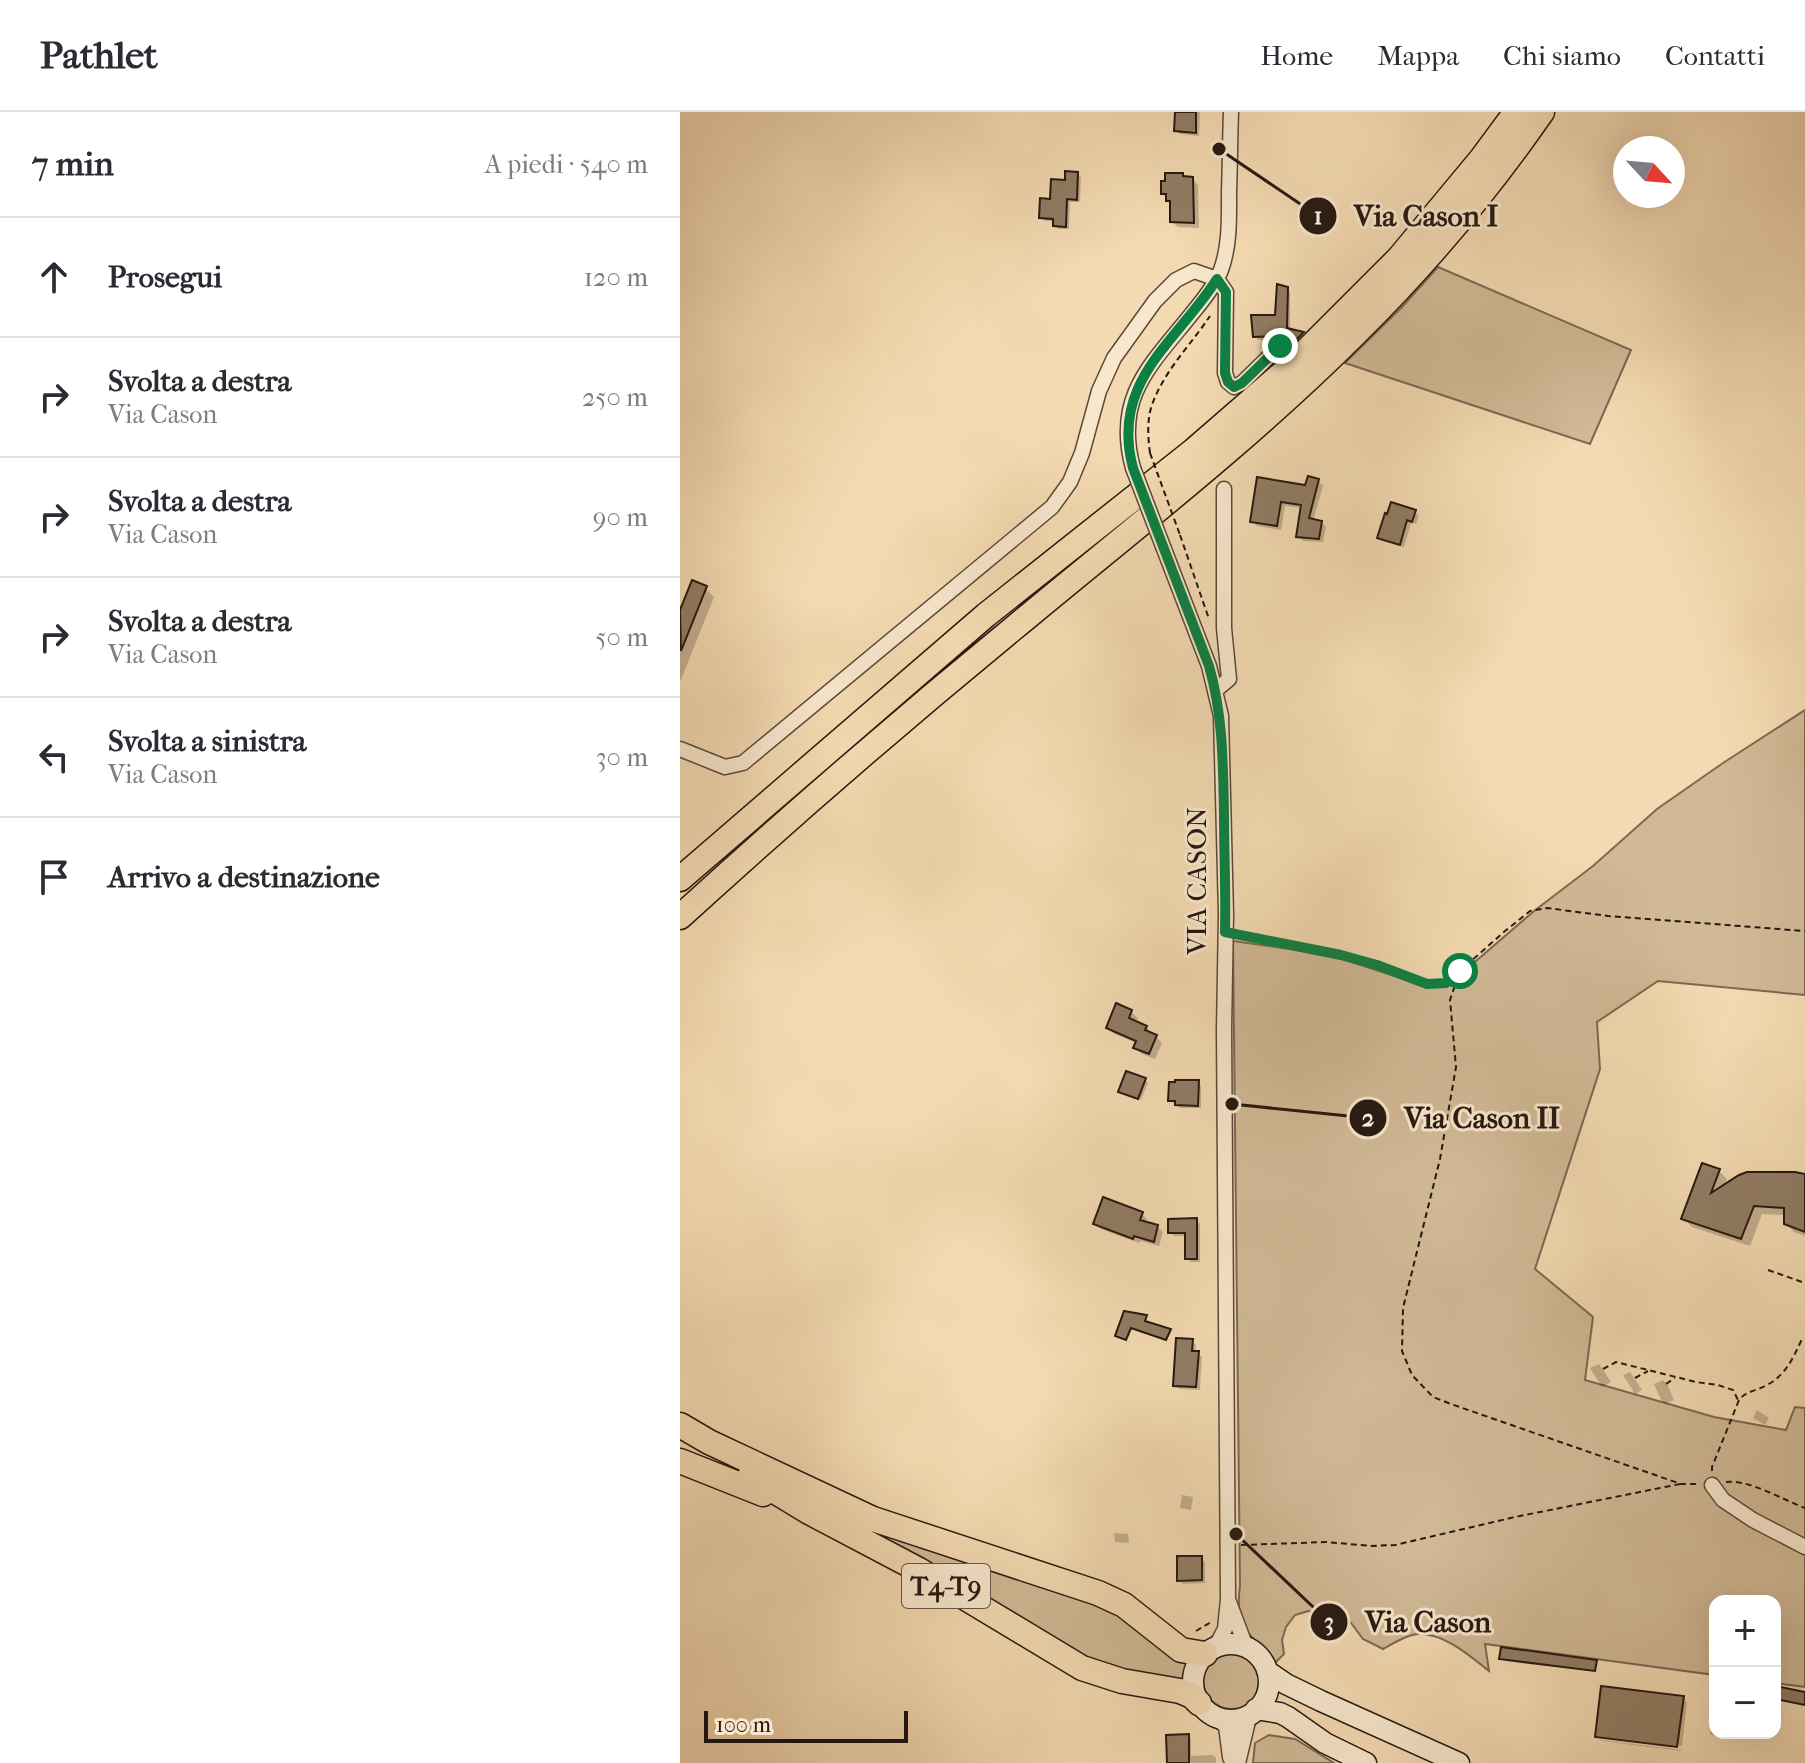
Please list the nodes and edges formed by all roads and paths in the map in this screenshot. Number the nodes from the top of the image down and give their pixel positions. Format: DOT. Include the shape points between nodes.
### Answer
graph roads {
  1 [pos="1231,112"];
  2 [pos="1516,112"];
  3 [pos="1542,112"];
  4 [pos="1217,279"];
  5 [pos="1214,307"];
  6 [pos="1280,346"];
  7 [pos="1224,489"];
  8 [pos="1180,535"];
  9 [pos="1216,690"];
  10 [pos="680,749"];
  11 [pos="680,879"];
  12 [pos="680,917"];
  13 [pos="1805,931"];
  14 [pos="1225,932"];
  15 [pos="1460,971"];
  16 [pos="1768,1270"];
  17 [pos="1805,1283"];
  18 [pos="1802,1339"];
  19 [pos="1603,1369"];
  20 [pos="1649,1370"];
  21 [pos="1676,1377"];
  22 [pos="1635,1378"];
  23 [pos="1666,1384"];
  24 [pos="1739,1400"];
  25 [pos="680,1425"];
  26 [pos="680,1441"];
  27 [pos="680,1461"];
  28 [pos="728,1462"];
  29 [pos="1681,1484"];
  30 [pos="801,1485"];
  31 [pos="1712,1485"];
  32 [pos="1805,1508"];
  33 [pos="809,1512"];
  34 [pos="1228,1546"];
  35 [pos="1805,1547"];
  36 [pos="1228,1599"];
  37 [pos="1218,1617"];
  38 [pos="1205,1644"];
  39 [pos="1246,1647"];
  40 [pos="1267,1671"];
  41 [pos="1199,1703"];
  42 [pos="1253,1712"];
  43 [pos="1221,1719"];
  44 [pos="1234,1763"];
  45 [pos="1366,1763"];
  46 [pos="1459,1763"];
  1 -- 4 [label="street, VIA CASON" via="1227,245"];
  2 -- 11 [label="highway" via="1399,258 1291,366 986,615"];
  3 -- 12 [label="highway" via="1461,220 1335,353 1206,469 907,715"];
  4 -- 6 [label="street, VIA CASON" via="1226,292 1228,382 1234,387 1242,383"];
  4 -- 9 [label="street, VIA CASON, bridge" via="1141,380 1128,431 1133,468"];
  4 -- 10 [label="street" via="1194,271 1176,280 1138,323 1114,358 1070,482 1052,507 743,763 725,767"];
  5 -- 8 [label="path, bridge" via="1164,380 1151,409 1150,453"];
  7 -- 9 [label="street, VIA CASON" via="1229,679"];
  9 -- 14 [label="street, VIA CASON" via="1223,753"];
  13 -- 15 [label="path" via="1547,908 1530,911"];
  14 -- 15 [label="path" via="1341,955 1427,984 1446,983"];
  14 -- 34 [label="street, VIA CASON"];
  15 -- 29 [label="path" via="1450,1000 1456,1067 1440,1159 1403,1308 1402,1351 1412,1375 1433,1397"];
  16 -- 17 [label="path"];
  18 -- 24 [label="path" via="1787,1370"];
  19 -- 20 [label="path" via="1616,1362"];
  20 -- 21 [label="path"];
  20 -- 22 [label="path"];
  21 -- 23 [label="path"];
  21 -- 24 [label="path" via="1733,1390"];
  24 -- 31 [label="path" via="1712,1467"];
  25 -- 30 [label="highway, T4-T9"];
  26 -- 28 [label="highway, T4-T9"];
  27 -- 33 [label="highway, T4-T9"];
  28 -- 30 [label="highway, T4-T9"];
  28 -- 33 [label="highway, T4-T9"];
  29 -- 31 [label="path"];
  29 -- 34 [label="path" via="1395,1545"];
  30 -- 38 [label="highway, T4-T9" via="873,1519 1098,1593 1124,1605 1181,1650"];
  31 -- 32 [label="path" via="1733,1481"];
  31 -- 35 [label="street" via="1723,1500"];
  33 -- 41 [label="highway, T4-T9" via="919,1570 1082,1668 1180,1691"];
  34 -- 36 [label="street, VIA CASON"];
  36 -- 38 [label="street, VIA CASON" via="1225,1629"];
  36 -- 39 [label="street, VIA CASON"];
  37 -- 38 [label="path"];
  38 -- 39 [label="main road"];
  38 -- 41 [label="main road" via="1193,1677"];
  39 -- 40 [label="main road"];
  40 -- 42 [label="main road" via="1267,1692"];
  40 -- 46 [label="main road" via="1309,1696"];
  41 -- 43 [label="main road"];
  42 -- 43 [label="main road"];
  42 -- 44 [label="street"];
  42 -- 45 [label="main road" via="1280,1713"];
  43 -- 44 [label="street" via="1228,1726"];
}
